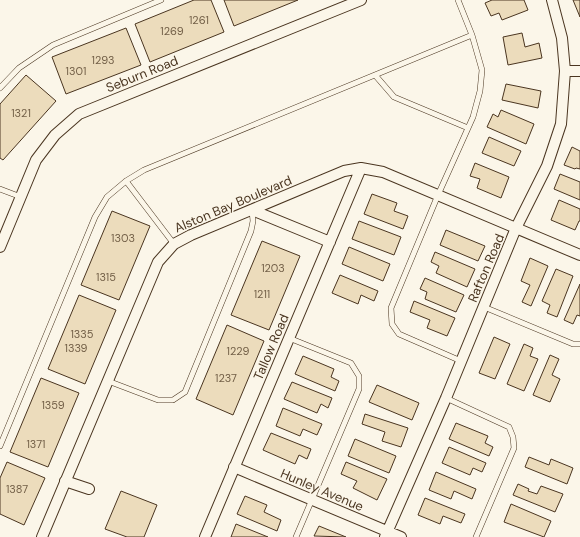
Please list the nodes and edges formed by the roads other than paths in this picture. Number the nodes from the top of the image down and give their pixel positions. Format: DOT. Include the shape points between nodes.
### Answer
graph roads {
  1 [pos="161,0"];
  2 [pos="361,0"];
  3 [pos="458,0"];
  4 [pos="552,0"];
  5 [pos="472,35"];
  6 [pos="565,71"];
  7 [pos="580,71"];
  8 [pos="375,75"];
  9 [pos="0,88"];
  10 [pos="468,128"];
  11 [pos="361,168"];
  12 [pos="126,181"];
  13 [pos="0,189"];
  14 [pos="438,195"];
  15 [pos="21,197"];
  16 [pos="252,210"];
  17 [pos="516,228"];
  18 [pos="330,242"];
  19 [pos="174,244"];
  20 [pos="0,247"];
  21 [pos="580,255"];
  22 [pos="484,307"];
  23 [pos="289,338"];
  24 [pos="580,344"];
  25 [pos="461,361"];
  26 [pos="108,381"];
  27 [pos="446,398"];
  28 [pos="0,446"];
  29 [pos="234,467"];
  30 [pos="65,481"];
  31 [pos="89,489"];
  32 [pos="312,500"];
  33 [pos="386,534"];
  34 [pos="42,537"];
  35 [pos="205,537"];
  36 [pos="296,537"];
  37 [pos="401,537"];
  38 [pos="476,537"];
  1 -- 9 [label="lane" via="53,45 19,68"];
  2 -- 15 [label="street, Seburn Road" via="79,114 56,135 36,160"];
  3 -- 5 [label="lane"];
  4 -- 6 [label="street, Rafton Road" via="562,38"];
  5 -- 8 [label="lane"];
  5 -- 10 [label="lane" via="482,70 480,91"];
  6 -- 7 [label="street"];
  6 -- 17 [label="street, Rafton Road" via="561,124 547,166"];
  8 -- 10 [label="lane" via="394,97"];
  8 -- 12 [label="lane" via="144,170"];
  10 -- 14 [label="lane"];
  11 -- 14 [label="street, Alston Bay Boulevard" via="383,172"];
  11 -- 16 [label="street, Alston Bay Boulevard" via="344,171"];
  11 -- 18 [label="street, Tallow Road"];
  12 -- 19 [label="lane"];
  12 -- 28 [label="lane" via="107,197 95,217"];
  13 -- 15 [label="lane"];
  14 -- 17 [label="street, Alston Bay Boulevard"];
  14 -- 25 [label="lane" via="392,308 392,324 398,334"];
  15 -- 20 [label="street, Seburn Road"];
  16 -- 18 [label="street"];
  16 -- 19 [label="street, Alston Bay Boulevard"];
  16 -- 26 [label="lane" via="251,231 185,392 174,400 158,400"];
  17 -- 21 [label="street, Alston Bay Boulevard"];
  17 -- 22 [label="street, Rafton Road"];
  18 -- 23 [label="street, Tallow Road"];
  19 -- 26 [label="street, Alston Bay Boulevard" via="158,262"];
  22 -- 24 [label="lane" via="573,344"];
  22 -- 25 [label="street, Rafton Road"];
  23 -- 29 [label="street, Tallow Road"];
  23 -- 32 [label="lane" via="351,363 359,376 359,389"];
  25 -- 27 [label="street, Rafton Road"];
  26 -- 30 [label="street, Alston Bay Boulevard"];
  27 -- 33 [label="street, Rafton Road"];
  27 -- 38 [label="lane" via="509,426 513,437 514,448"];
  29 -- 32 [label="street, Hunley Avenue"];
  29 -- 35 [label="street, Tallow Road"];
  30 -- 31 [label="street"];
  30 -- 34 [label="street, Alston Bay Boulevard"];
  32 -- 33 [label="street, Hunley Avenue"];
  32 -- 36 [label="lane"];
  33 -- 37 [label="street, Hunley Avenue"];
}
